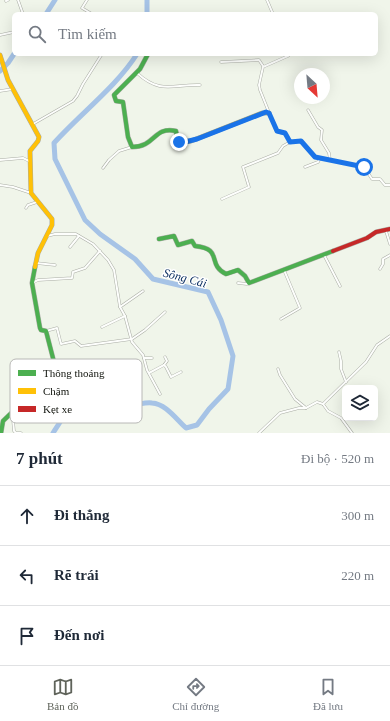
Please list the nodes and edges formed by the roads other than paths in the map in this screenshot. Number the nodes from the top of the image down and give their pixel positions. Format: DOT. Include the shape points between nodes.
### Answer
graph roads {
  1 [pos="18,0"];
  2 [pos="87,0"];
  3 [pos="267,0"];
  4 [pos="22,12"];
  5 [pos="89,12"];
  6 [pos="272,12"];
  7 [pos="12,32"];
  8 [pos="0,35"];
  9 [pos="1,56"];
  10 [pos="101,56"];
  11 [pos="147,56"];
  12 [pos="288,56"];
  13 [pos="221,62"];
  14 [pos="263,66"];
  15 [pos="137,73"];
  16 [pos="200,85"];
  17 [pos="14,89"];
  18 [pos="0,91"];
  19 [pos="308,110"];
  20 [pos="269,113"];
  21 [pos="33,124"];
  22 [pos="290,142"];
  23 [pos="133,147"];
  24 [pos="320,158"];
  25 [pos="0,160"];
  26 [pos="330,160"];
  27 [pos="29,161"];
  28 [pos="304,167"];
  29 [pos="103,168"];
  30 [pos="0,185"];
  31 [pos="390,185"];
  32 [pos="31,193"];
  33 [pos="222,199"];
  34 [pos="38,202"];
  35 [pos="26,208"];
  36 [pos="388,230"];
  37 [pos="47,236"];
  38 [pos="79,236"];
  39 [pos="160,239"];
  40 [pos="390,244"];
  41 [pos="70,247"];
  42 [pos="100,251"];
  43 [pos="324,255"];
  44 [pos="390,255"];
  45 [pos="35,262"];
  46 [pos="55,265"];
  47 [pos="380,269"];
  48 [pos="284,270"];
  49 [pos="32,283"];
  50 [pos="238,283"];
  51 [pos="250,283"];
  52 [pos="340,286"];
  53 [pos="143,291"];
  54 [pos="120,307"];
  55 [pos="165,312"];
  56 [pos="125,316"];
  57 [pos="281,319"];
  58 [pos="102,327"];
  59 [pos="46,331"];
  60 [pos="390,336"];
  61 [pos="132,339"];
  62 [pos="339,352"];
  63 [pos="144,358"];
  64 [pos="152,358"];
  65 [pos="165,358"];
  66 [pos="52,359"];
  67 [pos="164,365"];
  68 [pos="278,369"];
  69 [pos="180,372"];
  70 [pos="149,373"];
  71 [pos="346,382"];
  72 [pos="160,394"];
  73 [pos="323,404"];
  74 [pos="306,408"];
  75 [pos="10,414"];
  76 [pos="13,423"];
  77 [pos="1,433"];
  78 [pos="16,433"];
  79 [pos="259,433"];
  80 [pos="352,433"];
  1 -- 4 [label="street"];
  2 -- 5 [label="street" via="82,8"];
  3 -- 6 [label="street"];
  7 -- 8 [label="street"];
  9 -- 17 [label="street" via="8,80"];
  10 -- 21 [label="street" via="73,101"];
  11 -- 15 [label="street"];
  12 -- 14 [label="street"];
  13 -- 14 [label="street" via="259,60"];
  14 -- 20 [label="street" via="259,86"];
  15 -- 16 [label="street" via="148,82 162,87"];
  15 -- 23 [label="street" via="114,95 116,100 123,102 128,138"];
  17 -- 18 [label="street"];
  17 -- 21 [label="street"];
  19 -- 26 [label="street" via="322,130 321,140"];
  20 -- 22 [label="street" via="276,130 286,134"];
  20 -- 23 [label="street" via="262,113 185,142 179,142 175,130 166,129 146,145"];
  21 -- 27 [label="street" via="39,139 30,151"];
  22 -- 24 [label="street" via="301,141 313,156"];
  22 -- 33 [label="street" via="278,153 243,167 249,187"];
  23 -- 29 [label="street" via="119,151"];
  24 -- 26 [label="street"];
  24 -- 28 [label="street" via="318,162"];
  25 -- 27 [label="street" via="23,158"];
  26 -- 31 [label="street" via="364,167 372,179 380,179 385,185"];
  27 -- 32 [label="street"];
  30 -- 32 [label="street"];
  32 -- 34 [label="street"];
  34 -- 35 [label="street" via="35,201"];
  34 -- 37 [label="street" via="52,219"];
  36 -- 40 [label="street"];
  36 -- 43 [label="street" via="375,232 367,238"];
  37 -- 38 [label="street" via="73,233"];
  37 -- 45 [label="street"];
  38 -- 41 [label="street"];
  38 -- 42 [label="street"];
  39 -- 51 [label="street" via="174,236 178,245 191,241 195,246 206,247 213,253 213,258 221,271 226,274 238,270"];
  42 -- 49 [label="street" via="85,268 73,272 72,278 38,280"];
  42 -- 54 [label="street" via="114,270"];
  43 -- 48 [label="street"];
  43 -- 52 [label="street"];
  44 -- 47 [label="street" via="383,259"];
  45 -- 46 [label="street"];
  45 -- 49 [label="street"];
  48 -- 51 [label="street"];
  48 -- 57 [label="street" via="300,308"];
  49 -- 59 [label="street" via="40,328"];
  50 -- 51 [label="street"];
  53 -- 54 [label="street"];
  54 -- 56 [label="street"];
  55 -- 61 [label="street"];
  56 -- 58 [label="street"];
  56 -- 61 [label="street"];
  59 -- 61 [label="street" via="56,328 61,344 75,341 81,346"];
  59 -- 66 [label="street"];
  60 -- 71 [label="street" via="377,345"];
  61 -- 63 [label="street"];
  62 -- 71 [label="street" via="341,370"];
  63 -- 64 [label="street"];
  63 -- 70 [label="street"];
  65 -- 67 [label="street" via="167,362"];
  67 -- 69 [label="street" via="171,377"];
  67 -- 70 [label="street"];
  68 -- 74 [label="street" via="295,399"];
  70 -- 72 [label="street"];
  71 -- 73 [label="street"];
  73 -- 74 [label="street" via="317,402"];
  73 -- 80 [label="street" via="326,410 341,418"];
  74 -- 79 [label="street" via="280,413"];
  75 -- 77 [label="street" via="3,421"];
  76 -- 78 [label="street"];
}
